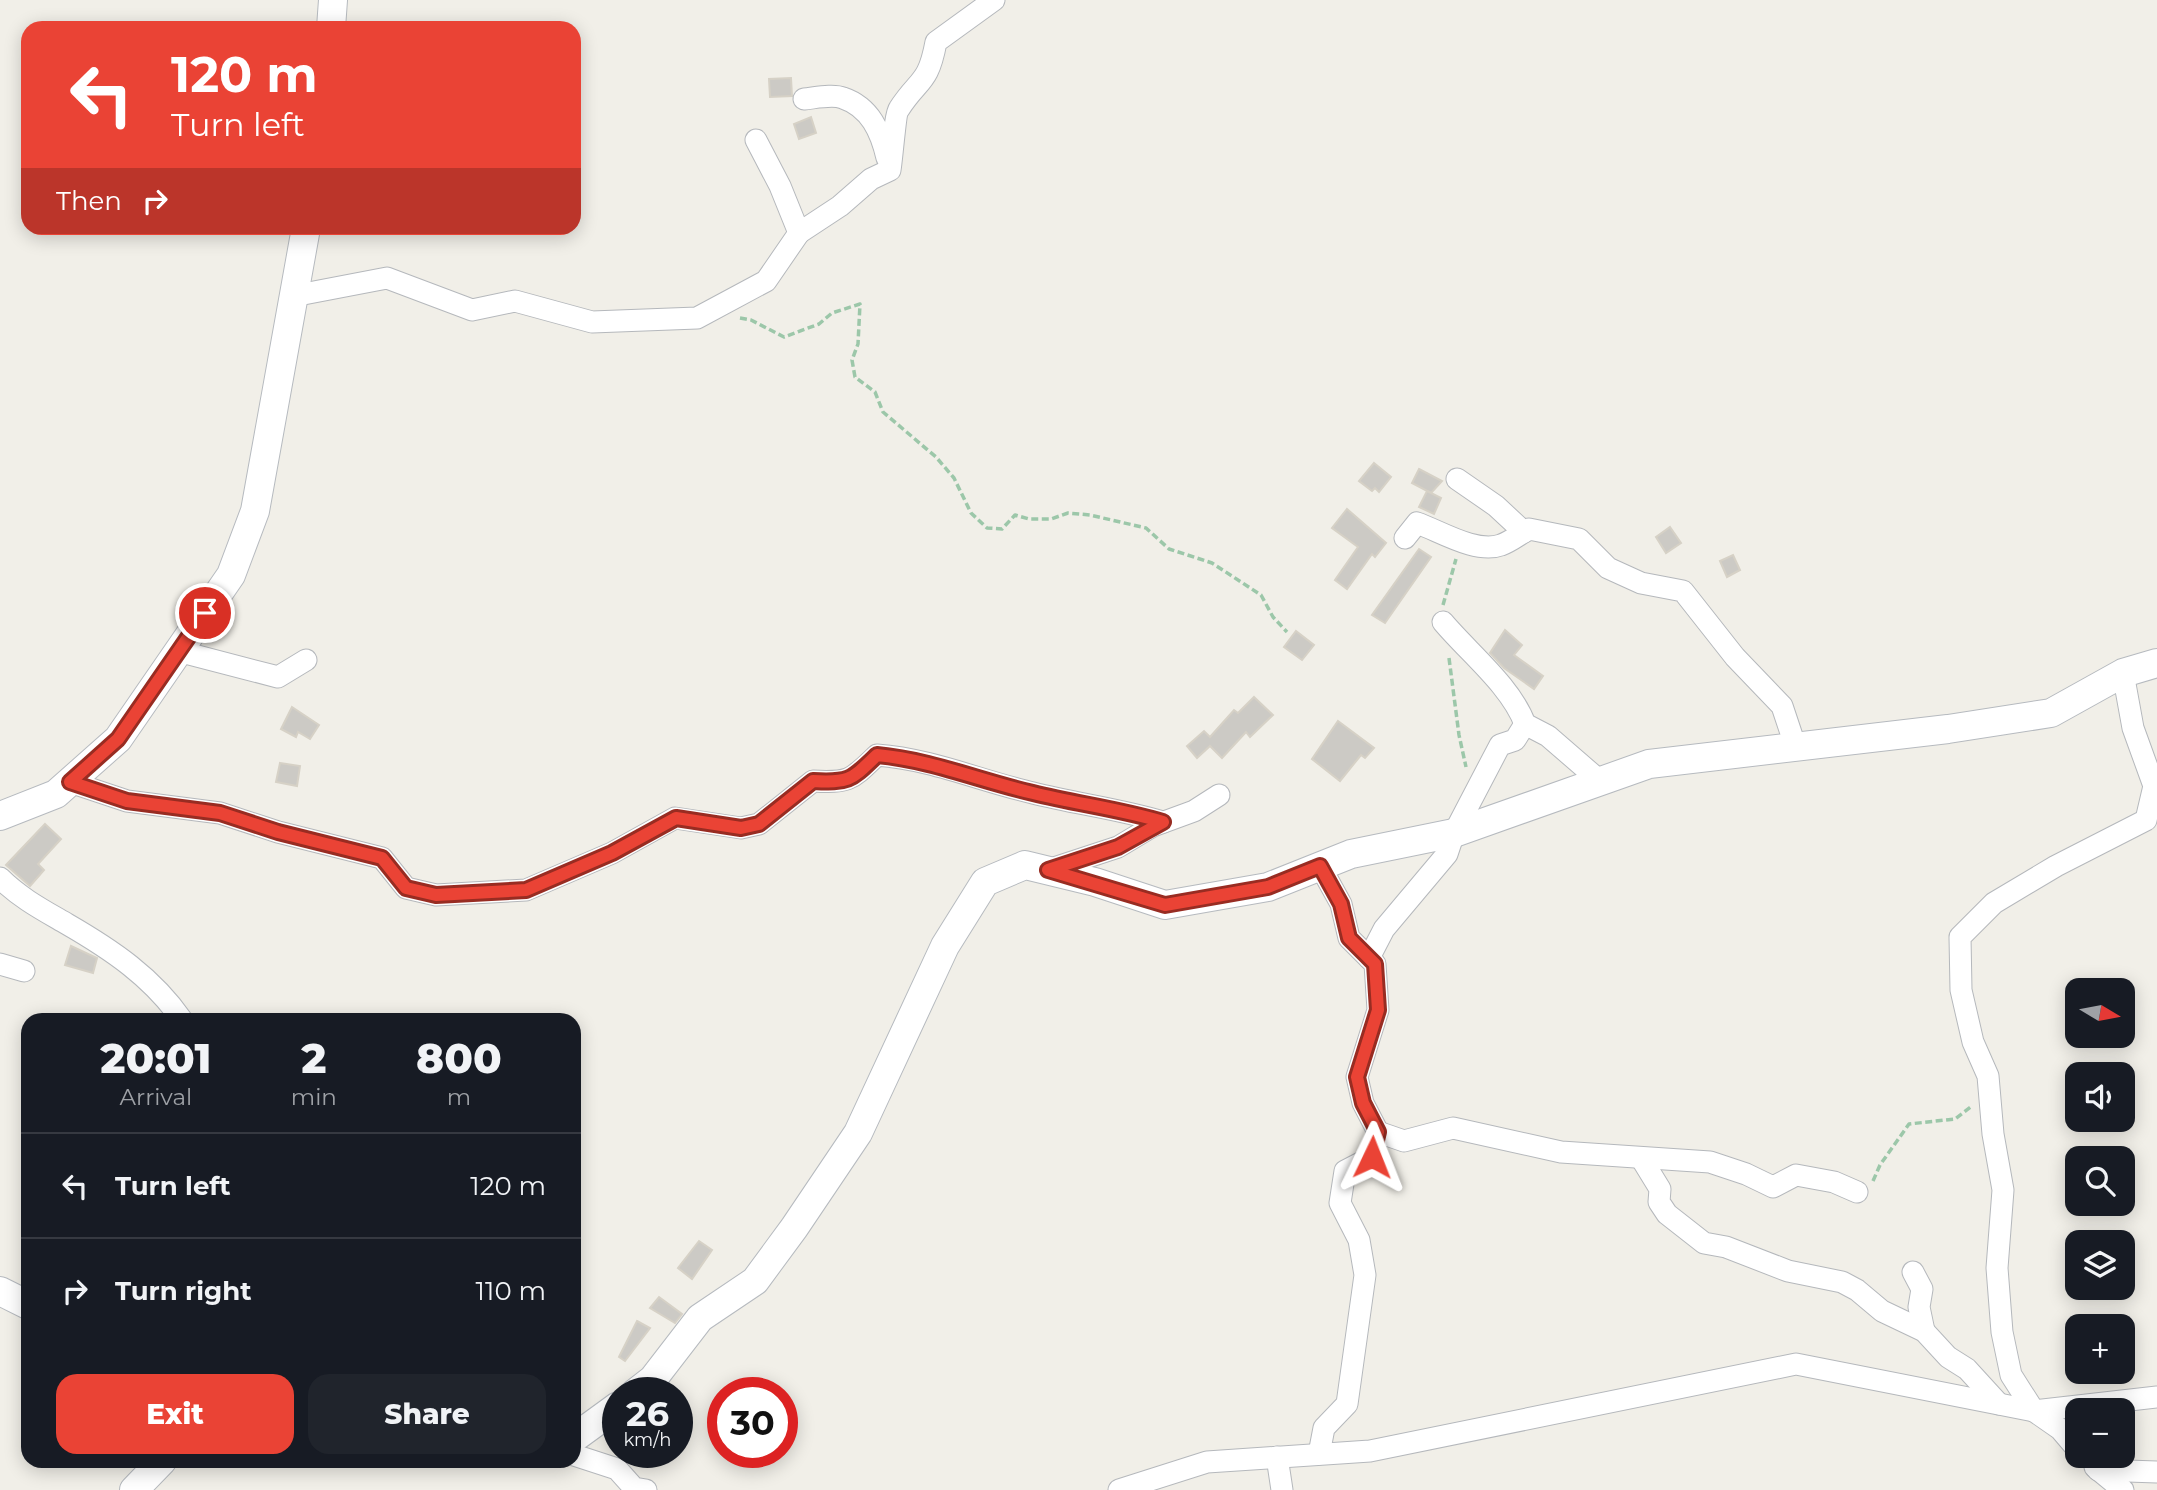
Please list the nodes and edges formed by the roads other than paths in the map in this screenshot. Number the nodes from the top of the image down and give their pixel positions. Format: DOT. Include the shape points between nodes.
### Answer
graph roads {
  1 [pos="333,0"];
  2 [pos="994,0"];
  3 [pos="332,21"];
  4 [pos="804,99"];
  5 [pos="756,141"];
  6 [pos="890,170"];
  7 [pos="799,233"];
  8 [pos="305,235"];
  9 [pos="293,296"];
  10 [pos="1457,479"];
  11 [pos="1524,532"];
  12 [pos="1405,538"];
  13 [pos="1443,622"];
  14 [pos="178,651"];
  15 [pos="306,660"];
  16 [pos="2157,663"];
  17 [pos="2123,673"];
  18 [pos="1525,724"];
  19 [pos="1796,748"];
  20 [pos="1600,781"];
  21 [pos="70,782"];
  22 [pos="1219,795"];
  23 [pos="0,816"];
  24 [pos="1163,822"];
  25 [pos="1454,833"];
  26 [pos="1320,866"];
  27 [pos="1048,870"];
  28 [pos="1,882"];
  29 [pos="1368,958"];
  30 [pos="0,964"];
  31 [pos="24,971"];
  32 [pos="177,1013"];
  33 [pos="1378,1132"];
  34 [pos="1641,1158"];
  35 [pos="1866,1190"];
  36 [pos="1913,1272"];
  37 [pos="0,1292"];
  38 [pos="21,1302"];
  39 [pos="1924,1331"];
  40 [pos="655,1377"];
  41 [pos="2157,1397"];
  42 [pos="1999,1404"];
  43 [pos="2034,1411"];
  44 [pos="602,1418"];
  45 [pos="581,1433"];
  46 [pos="2065,1435"];
  47 [pos="1319,1454"];
  48 [pos="581,1457"];
  49 [pos="1277,1457"];
  50 [pos="155,1468"];
  51 [pos="2097,1468"];
  52 [pos="2128,1468"];
  53 [pos="2157,1472"];
  54 [pos="638,1489"];
  55 [pos="134,1490"];
  56 [pos="1119,1490"];
  57 [pos="1282,1490"];
  58 [pos="2123,1490"];
  1 -- 3 [label="street"];
  2 -- 6 [label="street" via="936,42 931,67 921,85 897,111"];
  4 -- 6 [label="street" via="842,97 867,114 881,132"];
  5 -- 7 [label="street"];
  6 -- 7 [label="street"];
  7 -- 9 [label="street" via="766,281 697,318 592,322 515,301 472,310 387,278"];
  8 -- 9 [label="street"];
  9 -- 14 [label="street" via="255,511 231,575"];
  10 -- 11 [label="street"];
  11 -- 12 [label="street" via="1499,547 1460,543 1417,523"];
  11 -- 19 [label="street" via="1529,529 1579,539 1608,568 1642,583 1683,592 1782,706"];
  13 -- 18 [label="street" via="1505,689"];
  14 -- 15 [label="street" via="278,677"];
  14 -- 21 [label="street" via="118,739"];
  16 -- 17 [label="street"];
  17 -- 19 [label="street" via="2051,713"];
  17 -- 43 [label="street" via="2133,728 2154,786 2146,820 1994,903 1960,937 1961,990 1973,1042 1988,1076 2003,1190 1997,1268 2002,1332 2011,1375"];
  18 -- 20 [label="street" via="1548,736"];
  18 -- 25 [label="street" via="1515,740 1500,745"];
  19 -- 20 [label="street" via="1649,764"];
  20 -- 25 [label="street"];
  21 -- 23 [label="street" via="56,794"];
  21 -- 24 [label="street" via="127,801 220,813 382,858 406,888 436,895 526,890 612,853 676,818 741,828 759,824 813,781 843,782 877,755 904,757 1033,793"];
  22 -- 24 [label="street" via="1194,811"];
  24 -- 27 [label="street" via="1118,847"];
  25 -- 26 [label="street"];
  25 -- 29 [label="street" via="1439,866 1384,929"];
  26 -- 27 [label="street" via="1268,887 1165,905"];
  26 -- 29 [label="street" via="1341,904 1349,938"];
  27 -- 40 [label="street" via="1025,865 985,882 945,946 858,1133 755,1281 700,1318"];
  28 -- 32 [label="street" via="123,959 162,992"];
  29 -- 33 [label="street" via="1375,964 1378,1010 1357,1077 1363,1103"];
  30 -- 31 [label="street"];
  33 -- 34 [label="street" via="1404,1141 1453,1128 1562,1152"];
  33 -- 47 [label="street" via="1372,1157 1345,1171 1340,1203 1359,1240 1365,1275 1347,1404 1324,1428"];
  34 -- 35 [label="street" via="1710,1162 1773,1188 1796,1175"];
  34 -- 39 [label="street" via="1660,1189 1660,1202 1667,1213 1704,1243 1788,1271 1842,1282 1882,1311"];
  36 -- 39 [label="street" via="1922,1289 1919,1307"];
  37 -- 38 [label="street"];
  39 -- 42 [label="street"];
  41 -- 43 [label="street"];
  42 -- 43 [label="street"];
  42 -- 47 [label="street" via="1796,1364 1370,1451"];
  43 -- 46 [label="street"];
  44 -- 45 [label="street"];
  47 -- 49 [label="street"];
  48 -- 54 [label="street" via="617,1469"];
  49 -- 56 [label="street" via="1207,1462"];
  49 -- 57 [label="street"];
  50 -- 55 [label="street"];
  51 -- 58 [label="street"];
  52 -- 53 [label="street"];
}
